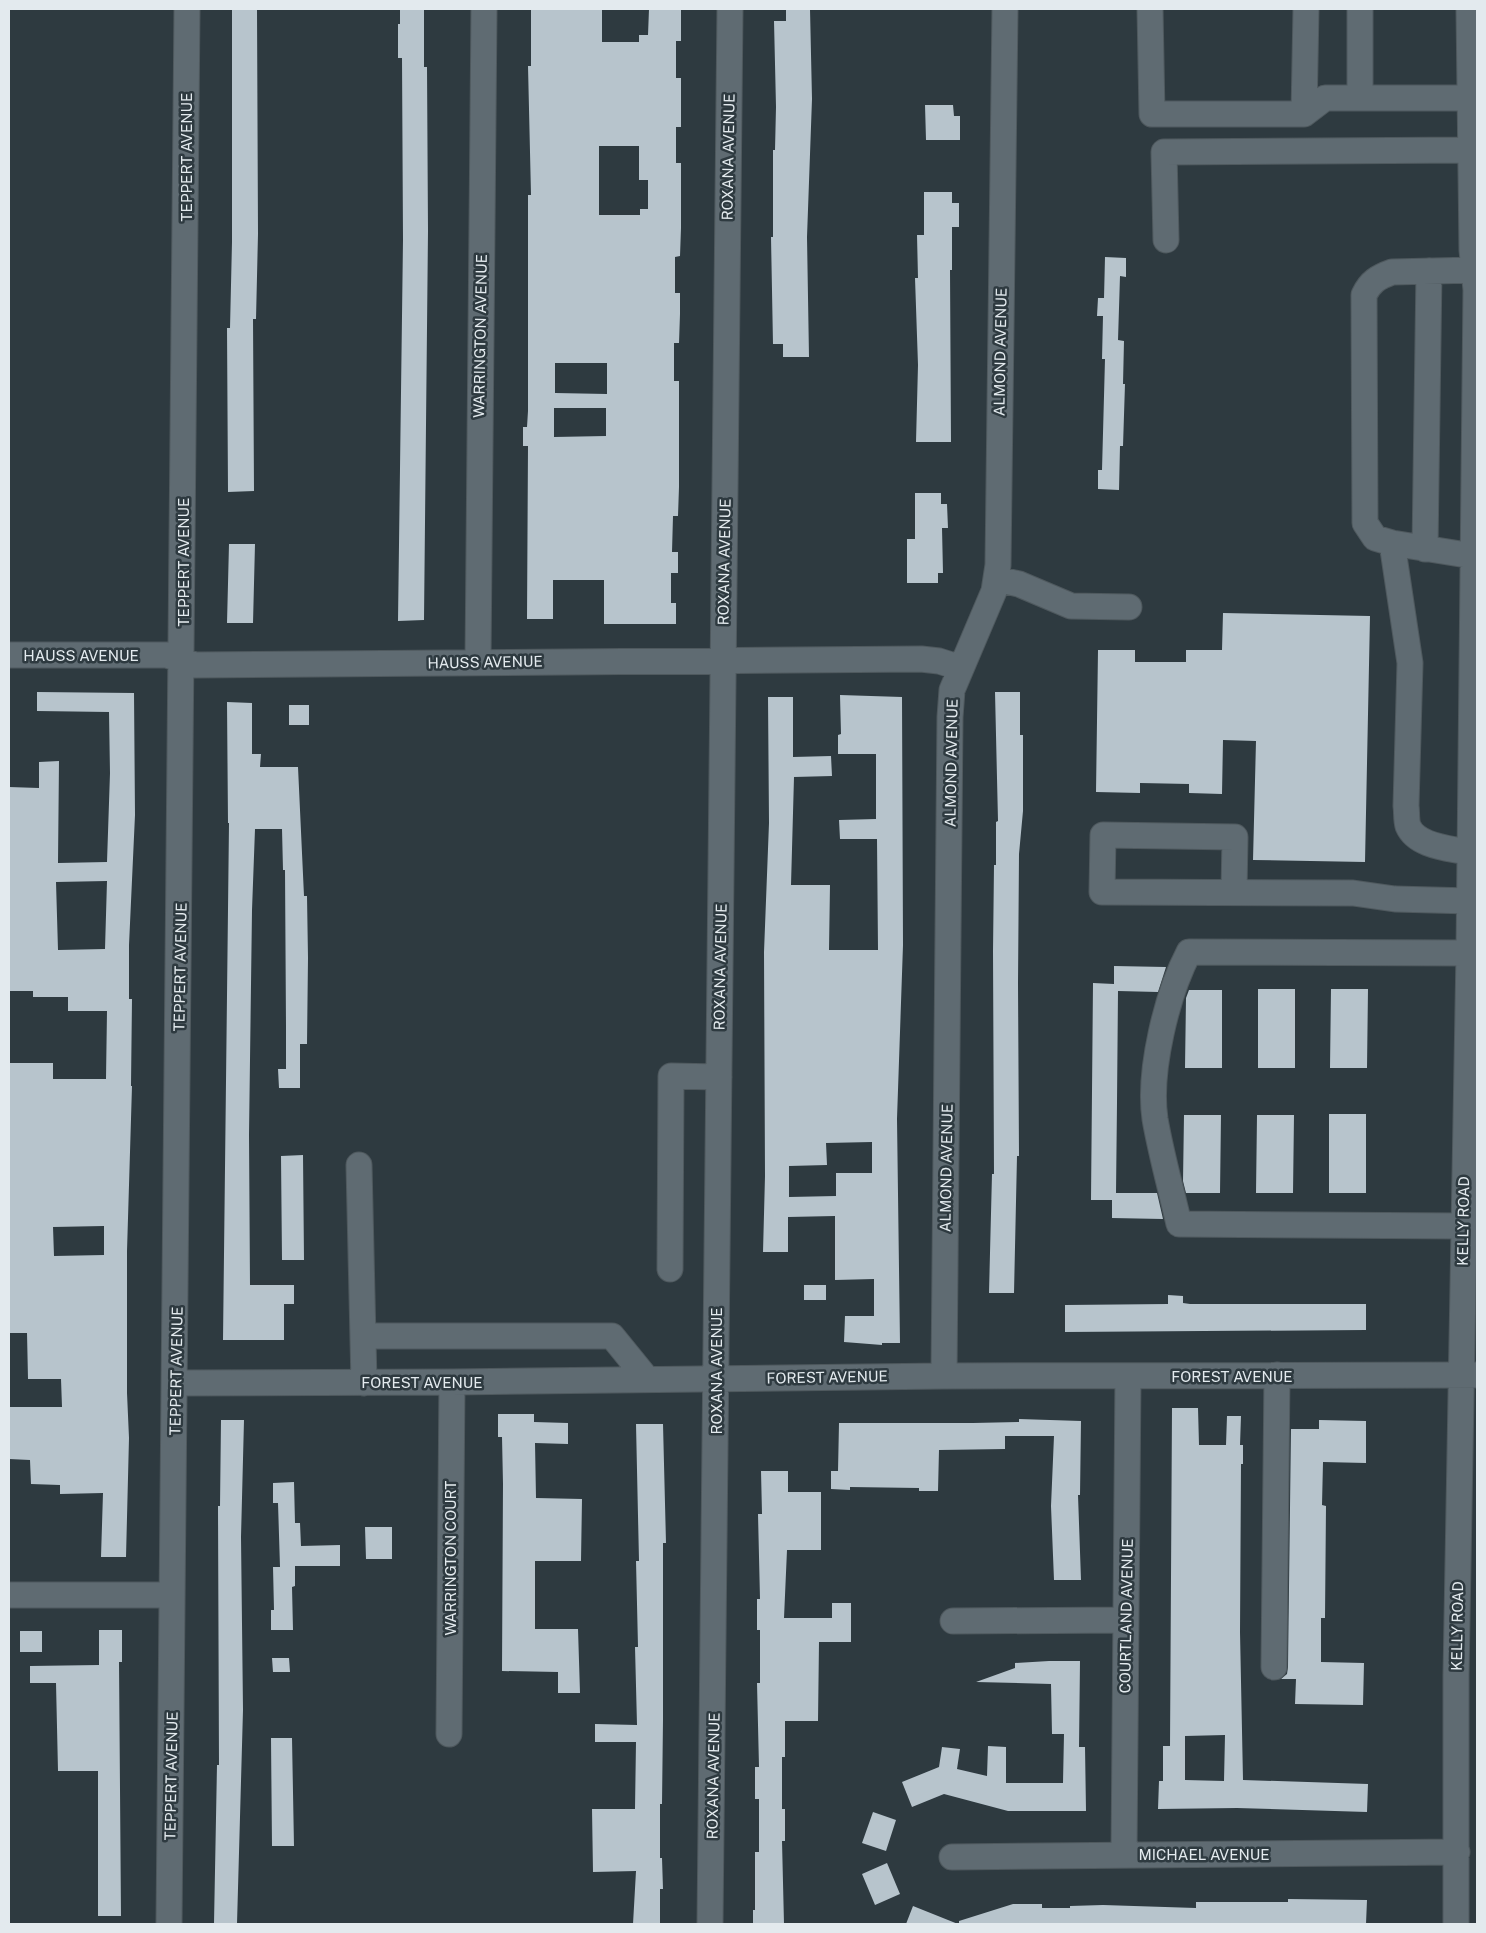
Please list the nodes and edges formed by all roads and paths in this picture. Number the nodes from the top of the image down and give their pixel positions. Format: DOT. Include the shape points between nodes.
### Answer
graph roads {
  1 [pos="187,9"];
  2 [pos="484,9"];
  3 [pos="730,9"];
  4 [pos="1005,9"];
  5 [pos="1150,9"];
  6 [pos="1306,9"];
  7 [pos="1360,9"];
  8 [pos="1469,9"];
  9 [pos="1473,81"];
  10 [pos="1360,98"];
  11 [pos="1304,114"];
  12 [pos="1471,150"];
  13 [pos="1166,240"];
  14 [pos="1429,271"];
  15 [pos="1476,284"];
  16 [pos="1392,544"];
  17 [pos="1425,549"];
  18 [pos="1474,556"];
  19 [pos="997,579"];
  20 [pos="1129,607"];
  21 [pos="1475,615"];
  22 [pos="9,655"];
  23 [pos="182,660"];
  24 [pos="723,660"];
  25 [pos="478,662"];
  26 [pos="961,668"];
  27 [pos="1470,853"];
  28 [pos="1234,892"];
  29 [pos="1470,901"];
  30 [pos="1469,953"];
  31 [pos="719,1077"];
  32 [pos="359,1165"];
  33 [pos="1463,1226"];
  34 [pos="670,1270"];
  35 [pos="363,1336"];
  36 [pos="1469,1375"];
  37 [pos="944,1376"];
  38 [pos="1128,1376"];
  39 [pos="1276,1376"];
  40 [pos="716,1378"];
  41 [pos="647,1379"];
  42 [pos="452,1382"];
  43 [pos="176,1383"];
  44 [pos="364,1383"];
  45 [pos="172,1594"];
  46 [pos="9,1595"];
  47 [pos="1126,1620"];
  48 [pos="952,1621"];
  49 [pos="1274,1667"];
  50 [pos="449,1734"];
  51 [pos="1457,1852"];
  52 [pos="1124,1855"];
  53 [pos="952,1858"];
  54 [pos="169,1924"];
  55 [pos="710,1924"];
  56 [pos="1456,1924"];
  1 -- 23 [label="street, TEPPERT AVENUE"];
  2 -- 25 [label="street, WARRINGTON AVENUE"];
  3 -- 24 [label="street, ROXANA AVENUE"];
  4 -- 19 [label="street, ALMOND AVENUE"];
  5 -- 11 [label="street" via="1152,114"];
  6 -- 11 [label="street"];
  7 -- 10 [label="street"];
  8 -- 9 [label="street, KELLY ROAD"];
  9 -- 10 [label="street"];
  9 -- 12 [label="street, KELLY ROAD"];
  10 -- 11 [label="street" via="1325,98"];
  12 -- 13 [label="street" via="1164,152"];
  12 -- 15 [label="street, KELLY ROAD"];
  14 -- 15 [label="street"];
  14 -- 16 [label="street" via="1392,272 1380,276 1369,285 1364,295 1365,523 1375,538"];
  14 -- 17 [label="street"];
  15 -- 18 [label="street, KELLY ROAD"];
  16 -- 17 [label="street"];
  16 -- 27 [label="street" via="1410,663 1408,825 1416,837 1426,842"];
  17 -- 18 [label="street"];
  18 -- 21 [label="street, KELLY ROAD"];
  19 -- 20 [label="street" via="1019,584 1071,606"];
  19 -- 26 [label="street, ALMOND AVENUE"];
  21 -- 27 [label="street, KELLY ROAD"];
  22 -- 23 [label="street, HAUSS AVENUE" via="167,655"];
  23 -- 25 [label="street, HAUSS AVENUE" via="195,665"];
  23 -- 43 [label="street, TEPPERT AVENUE"];
  24 -- 25 [label="street, HAUSS AVENUE"];
  24 -- 26 [label="street, HAUSS AVENUE" via="921,659"];
  24 -- 31 [label="street, ROXANA AVENUE"];
  26 -- 37 [label="street, ALMOND AVENUE" via="952,690 950,718"];
  27 -- 29 [label="street, KELLY ROAD"];
  28 -- 28 [label="street" via="1102,892 1103,835 1235,837"];
  28 -- 29 [label="street" via="1353,893 1395,899"];
  29 -- 30 [label="street, KELLY ROAD"];
  30 -- 33 [label="street, KELLY ROAD"];
  30 -- 33 [label="street" via="1189,952 1176,978 1155,1066 1155,1117 1179,1224"];
  31 -- 34 [label="street" via="672,1076"];
  31 -- 40 [label="street, ROXANA AVENUE"];
  32 -- 35 [label="street"];
  33 -- 36 [label="street, KELLY ROAD"];
  35 -- 41 [label="street" via="612,1336"];
  35 -- 44 [label="street"];
  36 -- 39 [label="street, FOREST AVENUE"];
  36 -- 51 [label="street, KELLY ROAD" via="1456,1675"];
  37 -- 38 [label="street, FOREST AVENUE"];
  37 -- 40 [label="street, FOREST AVENUE"];
  38 -- 39 [label="street, FOREST AVENUE"];
  38 -- 47 [label="street, COURTLAND AVENUE"];
  39 -- 49 [label="street"];
  40 -- 41 [label="street, FOREST AVENUE"];
  40 -- 55 [label="street, ROXANA AVENUE"];
  41 -- 42 [label="street, FOREST AVENUE"];
  42 -- 44 [label="street, FOREST AVENUE"];
  42 -- 50 [label="street, WARRINGTON COURT"];
  43 -- 44 [label="street, FOREST AVENUE"];
  43 -- 45 [label="street, TEPPERT AVENUE"];
  45 -- 46 [label="street"];
  45 -- 54 [label="street, TEPPERT AVENUE"];
  47 -- 48 [label="street"];
  47 -- 52 [label="street, COURTLAND AVENUE"];
  51 -- 52 [label="street, MICHAEL AVENUE"];
  51 -- 56 [label="street, KELLY ROAD"];
  52 -- 53 [label="street, MICHAEL AVENUE"];
}
